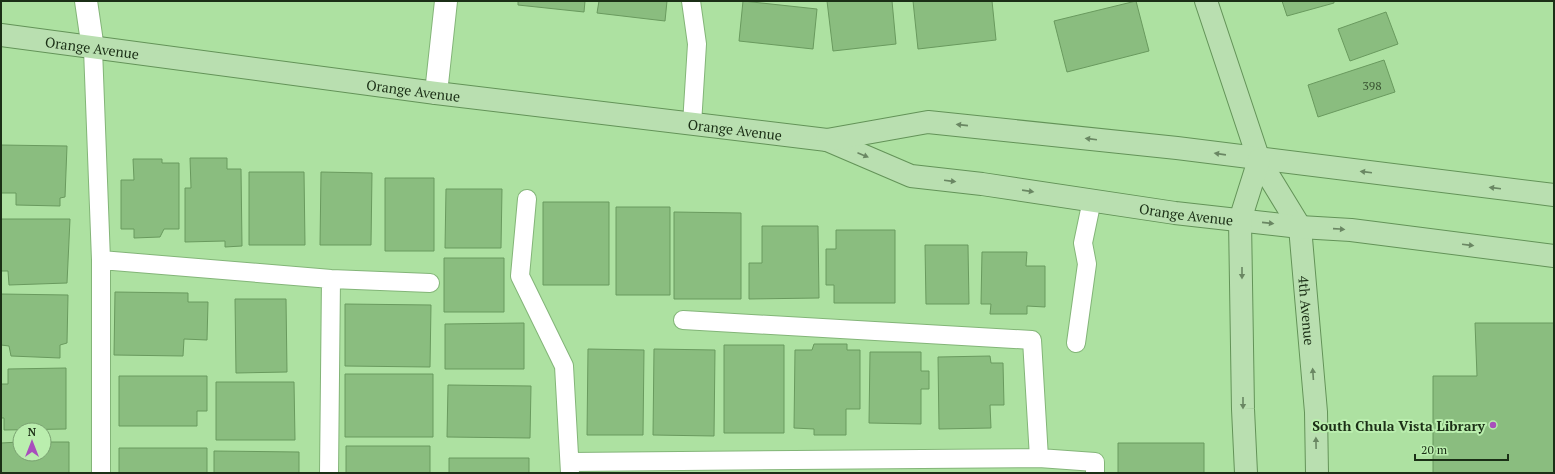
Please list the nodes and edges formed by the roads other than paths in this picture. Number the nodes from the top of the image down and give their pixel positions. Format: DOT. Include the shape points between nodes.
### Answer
graph roads {
  1 [pos="86,1"];
  2 [pos="446,1"];
  3 [pos="691,1"];
  4 [pos="1206,1"];
  5 [pos="1,35"];
  6 [pos="93,48"];
  7 [pos="436,93"];
  8 [pos="692,124"];
  9 [pos="827,140"];
  10 [pos="1259,160"];
  11 [pos="1554,195"];
  12 [pos="527,199"];
  13 [pos="1092,200"];
  14 [pos="1240,220"];
  15 [pos="1300,227"];
  16 [pos="1554,256"];
  17 [pos="101,260"];
  18 [pos="331,279"];
  19 [pos="430,283"];
  20 [pos="683,320"];
  21 [pos="1076,344"];
  22 [pos="1039,458"];
  23 [pos="570,467"];
  24 [pos="101,473"];
  25 [pos="329,473"];
  26 [pos="1096,473"];
  27 [pos="1246,473"];
  28 [pos="1317,473"];
  1 -- 6 [label="street"];
  2 -- 7 [label="street"];
  3 -- 8 [label="lane" via="697,44"];
  4 -- 10 [label="main road, 4th Avenue"];
  5 -- 6 [label="main road, Orange Avenue"];
  6 -- 7 [label="main road, Orange Avenue"];
  6 -- 17 [label="lane"];
  7 -- 8 [label="main road, Orange Avenue"];
  8 -- 9 [label="main road, Orange Avenue"];
  10 -- 9 [label="main road, Orange Avenue, one-way" via="1177,148 928,122"];
  9 -- 13 [label="main road, Orange Avenue, one-way" via="911,176"];
  11 -- 10 [label="main road, Orange Avenue, one-way"];
  10 -- 14 [label="main road"];
  10 -- 15 [label="main road, 4th Avenue"];
  12 -- 23 [label="lane" via="520,276 564,366"];
  13 -- 14 [label="main road, Orange Avenue"];
  13 -- 21 [label="lane" via="1083,243 1087,264"];
  14 -- 15 [label="main road, Orange Avenue, one-way"];
  14 -- 27 [label="main road, one-way"];
  15 -- 16 [label="main road, Orange Avenue, one-way" via="1352,230"];
  28 -- 15 [label="main road, 4th Avenue, one-way" via="1316,412"];
  17 -- 18 [label="lane"];
  17 -- 24 [label="lane"];
  18 -- 19 [label="lane"];
  18 -- 25 [label="lane"];
  20 -- 22 [label="lane" via="1032,340"];
  22 -- 23 [label="lane"];
  22 -- 26 [label="lane" via="1095,462"];
}
